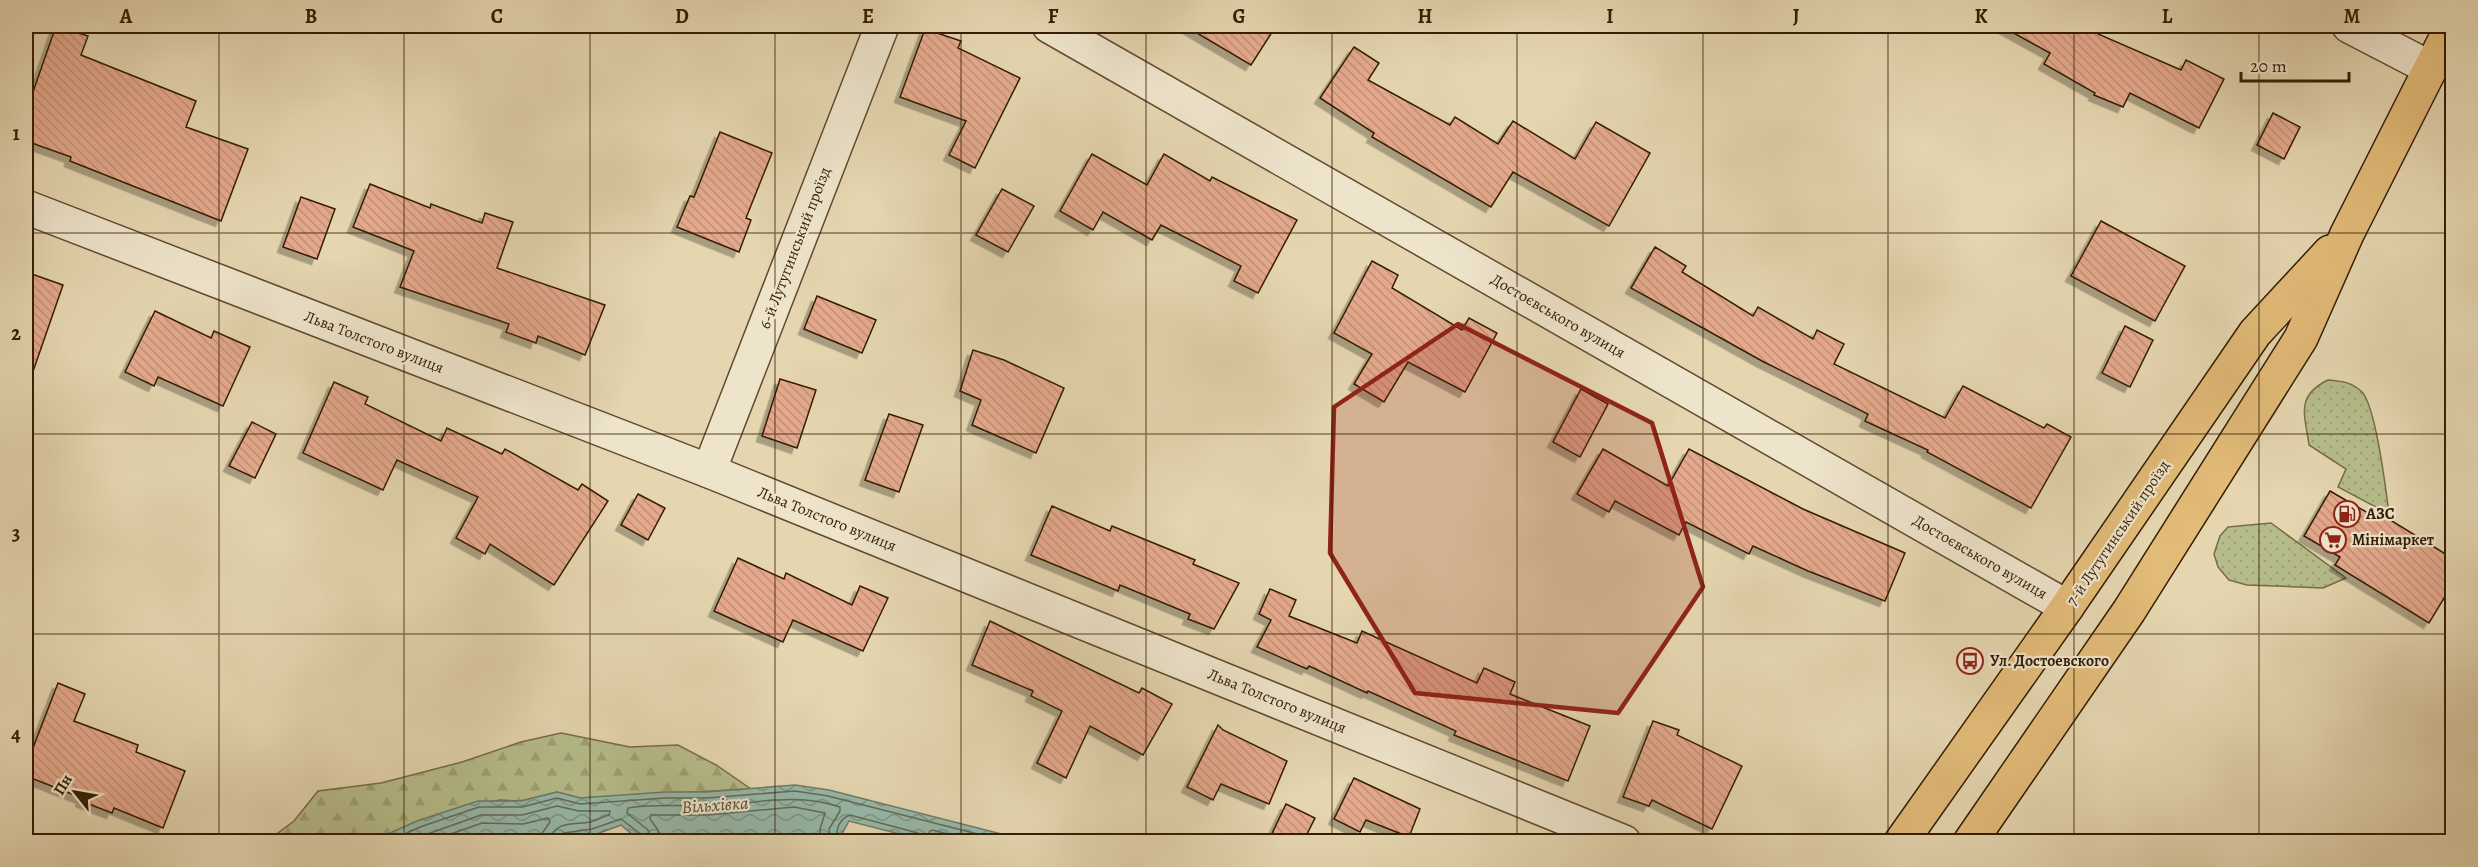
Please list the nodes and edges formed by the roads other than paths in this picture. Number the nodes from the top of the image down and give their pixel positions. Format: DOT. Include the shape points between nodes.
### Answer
graph roads {
  1 [pos="882,26"];
  2 [pos="1049,26"];
  3 [pos="2349,26"];
  4 [pos="2452,26"];
  5 [pos="2430,69"];
  6 [pos="26,207"];
  7 [pos="2347,234"];
  8 [pos="709,471"];
  9 [pos="2067,607"];
  10 [pos="1624,842"];
  11 [pos="1901,842"];
  12 [pos="1970,842"];
  1 -- 8 [label="street, 6-й Лутугинський проїзд"];
  2 -- 9 [label="street, Достоєвського вулиця"];
  3 -- 5 [label="street"];
  4 -- 5 [label="main road, 7-й Лутугинський проїзд"];
  5 -- 7 [label="main road, 7-й Лутугинський проїзд"];
  6 -- 8 [label="street, Льва Толстого вулиця"];
  7 -- 9 [label="main road, 7-й Лутугинський проїзд" via="2255,333"];
  7 -- 12 [label="main road, 7-й Лутугинський проїзд" via="2301,338 2129,611"];
  8 -- 10 [label="street, Льва Толстого вулиця"];
  9 -- 11 [label="main road, 7-й Лутугинський проїзд"];
}
